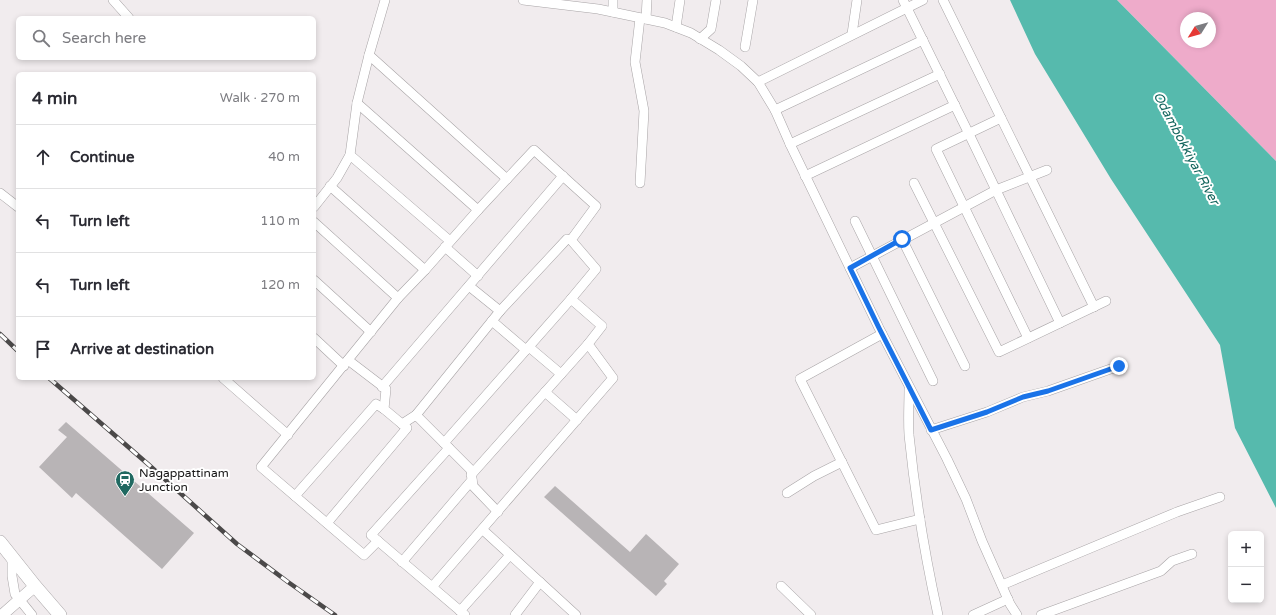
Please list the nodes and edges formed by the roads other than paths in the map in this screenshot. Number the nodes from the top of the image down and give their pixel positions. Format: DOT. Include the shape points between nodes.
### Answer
graph roads {
  1 [pos="113,0"];
  2 [pos="385,0"];
  3 [pos="523,0"];
  4 [pos="613,0"];
  5 [pos="647,0"];
  6 [pos="680,0"];
  7 [pos="716,0"];
  8 [pos="752,0"];
  9 [pos="857,0"];
  10 [pos="923,0"];
  11 [pos="943,0"];
  12 [pos="905,4"];
  13 [pos="613,12"];
  14 [pos="127,16"];
  15 [pos="643,18"];
  16 [pos="676,27"];
  17 [pos="852,34"];
  18 [pos="700,39"];
  19 [pos="923,40"];
  20 [pos="745,47"];
  21 [pos="369,55"];
  22 [pos="940,74"];
  23 [pos="758,82"];
  24 [pos="357,103"];
  25 [pos="955,105"];
  26 [pos="775,110"];
  27 [pos="1002,118"];
  28 [pos="969,134"];
  29 [pos="790,144"];
  30 [pos="350,155"];
  31 [pos="1047,170"];
  32 [pos="563,176"];
  33 [pos="805,176"];
  34 [pos="1030,176"];
  35 [pos="507,179"];
  36 [pos="640,183"];
  37 [pos="914,184"];
  38 [pos="330,186"];
  39 [pos="996,190"];
  40 [pos="0,193"];
  41 [pos="316,204"];
  42 [pos="16,205"];
  43 [pos="964,207"];
  44 [pos="478,210"];
  45 [pos="855,221"];
  46 [pos="934,222"];
  47 [pos="316,224"];
  48 [pos="902,239"];
  49 [pos="571,240"];
  50 [pos="447,244"];
  51 [pos="872,256"];
  52 [pos="850,268"];
  53 [pos="425,270"];
  54 [pos="478,276"];
  55 [pos="316,282"];
  56 [pos="469,286"];
  57 [pos="398,298"];
  58 [pos="571,299"];
  59 [pos="1106,301"];
  60 [pos="1094,307"];
  61 [pos="500,311"];
  62 [pos="492,322"];
  63 [pos="1060,323"];
  64 [pos="371,332"];
  65 [pos="882,334"];
  66 [pos="1028,338"];
  67 [pos="316,340"];
  68 [pos="588,344"];
  69 [pos="528,348"];
  70 [pos="346,363"];
  71 [pos="965,366"];
  72 [pos="1119,366"];
  73 [pos="561,374"];
  74 [pos="225,380"];
  75 [pos="933,381"];
  76 [pos="382,387"];
  77 [pos="908,387"];
  78 [pos="545,392"];
  79 [pos="384,409"];
  80 [pos="416,415"];
  81 [pos="577,420"];
  82 [pos="402,424"];
  83 [pos="931,430"];
  84 [pos="288,435"];
  85 [pos="446,446"];
  86 [pos="842,462"];
  87 [pos="472,477"];
  88 [pos="787,493"];
  89 [pos="295,496"];
  90 [pos="1220,496"];
  91 [pos="498,512"];
  92 [pos="920,519"];
  93 [pos="327,523"];
  94 [pos="482,530"];
  95 [pos="378,541"];
  96 [pos="0,542"];
  97 [pos="1192,554"];
  98 [pos="510,555"];
  99 [pos="12,556"];
  100 [pos="402,562"];
  101 [pos="540,582"];
  102 [pos="1002,585"];
  103 [pos="35,586"];
  104 [pos="782,586"];
  105 [pos="432,587"];
  106 [pos="1008,599"];
  107 [pos="20,600"];
  108 [pos="565,612"];
  109 [pos="462,613"];
  110 [pos="2,615"];
  111 [pos="32,615"];
  112 [pos="60,615"];
  113 [pos="515,615"];
  114 [pos="576,615"];
  115 [pos="811,615"];
  116 [pos="938,615"];
  117 [pos="973,615"];
  118 [pos="1017,615"];
  119 [pos="1041,615"];
  1 -- 14 [label="street"];
  2 -- 21 [label="street"];
  3 -- 13 [label="street"];
  4 -- 13 [label="street"];
  5 -- 15 [label="street"];
  6 -- 16 [label="street"];
  7 -- 18 [label="street" via="711,29"];
  8 -- 20 [label="street"];
  9 -- 17 [label="street"];
  10 -- 12 [label="street"];
  11 -- 27 [label="street"];
  12 -- 17 [label="street"];
  12 -- 19 [label="street"];
  13 -- 15 [label="street"];
  15 -- 16 [label="street"];
  15 -- 36 [label="street" via="635,62 644,111"];
  16 -- 18 [label="street"];
  17 -- 23 [label="street"];
  18 -- 23 [label="street" via="741,66"];
  19 -- 22 [label="street"];
  19 -- 26 [label="street"];
  21 -- 24 [label="street"];
  21 -- 35 [label="street"];
  22 -- 25 [label="street"];
  22 -- 29 [label="street"];
  23 -- 26 [label="street"];
  24 -- 30 [label="street"];
  24 -- 44 [label="street"];
  25 -- 28 [label="street"];
  25 -- 33 [label="street"];
  26 -- 29 [label="street"];
  27 -- 28 [label="street"];
  27 -- 34 [label="street"];
  28 -- 39 [label="street"];
  28 -- 43 [label="street" via="936,149"];
  29 -- 33 [label="street"];
  30 -- 38 [label="street"];
  30 -- 50 [label="street"];
  31 -- 34 [label="street"];
  32 -- 35 [label="street" via="534,150"];
  32 -- 49 [label="street" via="596,206"];
  32 -- 54 [label="street"];
  33 -- 52 [label="street"];
  34 -- 39 [label="street"];
  34 -- 60 [label="street"];
  35 -- 44 [label="street"];
  37 -- 46 [label="street"];
  38 -- 41 [label="street"];
  38 -- 53 [label="street"];
  39 -- 43 [label="street"];
  39 -- 63 [label="street"];
  40 -- 42 [label="street"];
  43 -- 46 [label="street"];
  43 -- 66 [label="street"];
  44 -- 50 [label="street"];
  45 -- 51 [label="street"];
  46 -- 48 [label="street"];
  46 -- 66 [label="street" via="999,352"];
  47 -- 57 [label="street"];
  48 -- 51 [label="street"];
  48 -- 71 [label="street"];
  49 -- 58 [label="street" via="596,269"];
  49 -- 61 [label="street" via="567,239"];
  50 -- 53 [label="street"];
  50 -- 54 [label="street"];
  51 -- 52 [label="street"];
  51 -- 75 [label="street"];
  52 -- 65 [label="street"];
  53 -- 57 [label="street"];
  54 -- 56 [label="street"];
  55 -- 64 [label="street"];
  56 -- 61 [label="street"];
  56 -- 76 [label="street"];
  57 -- 64 [label="street"];
  58 -- 68 [label="street" via="602,326"];
  58 -- 69 [label="street"];
  59 -- 60 [label="street"];
  60 -- 63 [label="street"];
  61 -- 62 [label="street"];
  62 -- 69 [label="street"];
  62 -- 80 [label="street"];
  63 -- 66 [label="street"];
  64 -- 70 [label="street"];
  65 -- 77 [label="street"];
  65 -- 86 [label="street" via="800,379"];
  67 -- 70 [label="street"];
  68 -- 73 [label="street"];
  68 -- 81 [label="street" via="613,378"];
  69 -- 73 [label="street"];
  69 -- 85 [label="street"];
  70 -- 76 [label="street"];
  70 -- 84 [label="street"];
  72 -- 83 [label="street"];
  73 -- 78 [label="street"];
  74 -- 84 [label="street"];
  76 -- 79 [label="street" via="386,389"];
  77 -- 83 [label="street"];
  77 -- 92 [label="street" via="909,433"];
  78 -- 81 [label="street"];
  78 -- 87 [label="street"];
  79 -- 82 [label="street"];
  79 -- 89 [label="street" via="376,404"];
  80 -- 82 [label="street"];
  80 -- 85 [label="street"];
  81 -- 91 [label="street"];
  82 -- 93 [label="street" via="407,428"];
  83 -- 102 [label="street" via="947,459"];
  84 -- 89 [label="street" via="261,467"];
  85 -- 87 [label="street" via="471,470"];
  85 -- 95 [label="street" via="371,535"];
  86 -- 88 [label="street"];
  86 -- 92 [label="street" via="876,530"];
  87 -- 91 [label="street" via="473,486"];
  87 -- 100 [label="street"];
  89 -- 93 [label="street"];
  90 -- 102 [label="street"];
  91 -- 94 [label="street"];
  92 -- 116 [label="street"];
  93 -- 95 [label="street" via="364,555"];
  94 -- 98 [label="street"];
  94 -- 105 [label="street"];
  95 -- 100 [label="street"];
  96 -- 99 [label="main road"];
  97 -- 119 [label="street" via="1172,561 1161,571"];
  98 -- 101 [label="street"];
  98 -- 109 [label="street"];
  99 -- 103 [label="main road"];
  99 -- 107 [label="street" via="15,594"];
  100 -- 105 [label="street"];
  101 -- 108 [label="street"];
  101 -- 113 [label="street"];
  102 -- 106 [label="street"];
  103 -- 107 [label="street"];
  103 -- 112 [label="main road"];
  104 -- 115 [label="street"];
  105 -- 109 [label="street"];
  106 -- 117 [label="street"];
  106 -- 118 [label="street"];
  107 -- 110 [label="street"];
  107 -- 111 [label="street"];
  108 -- 114 [label="street"];
}
